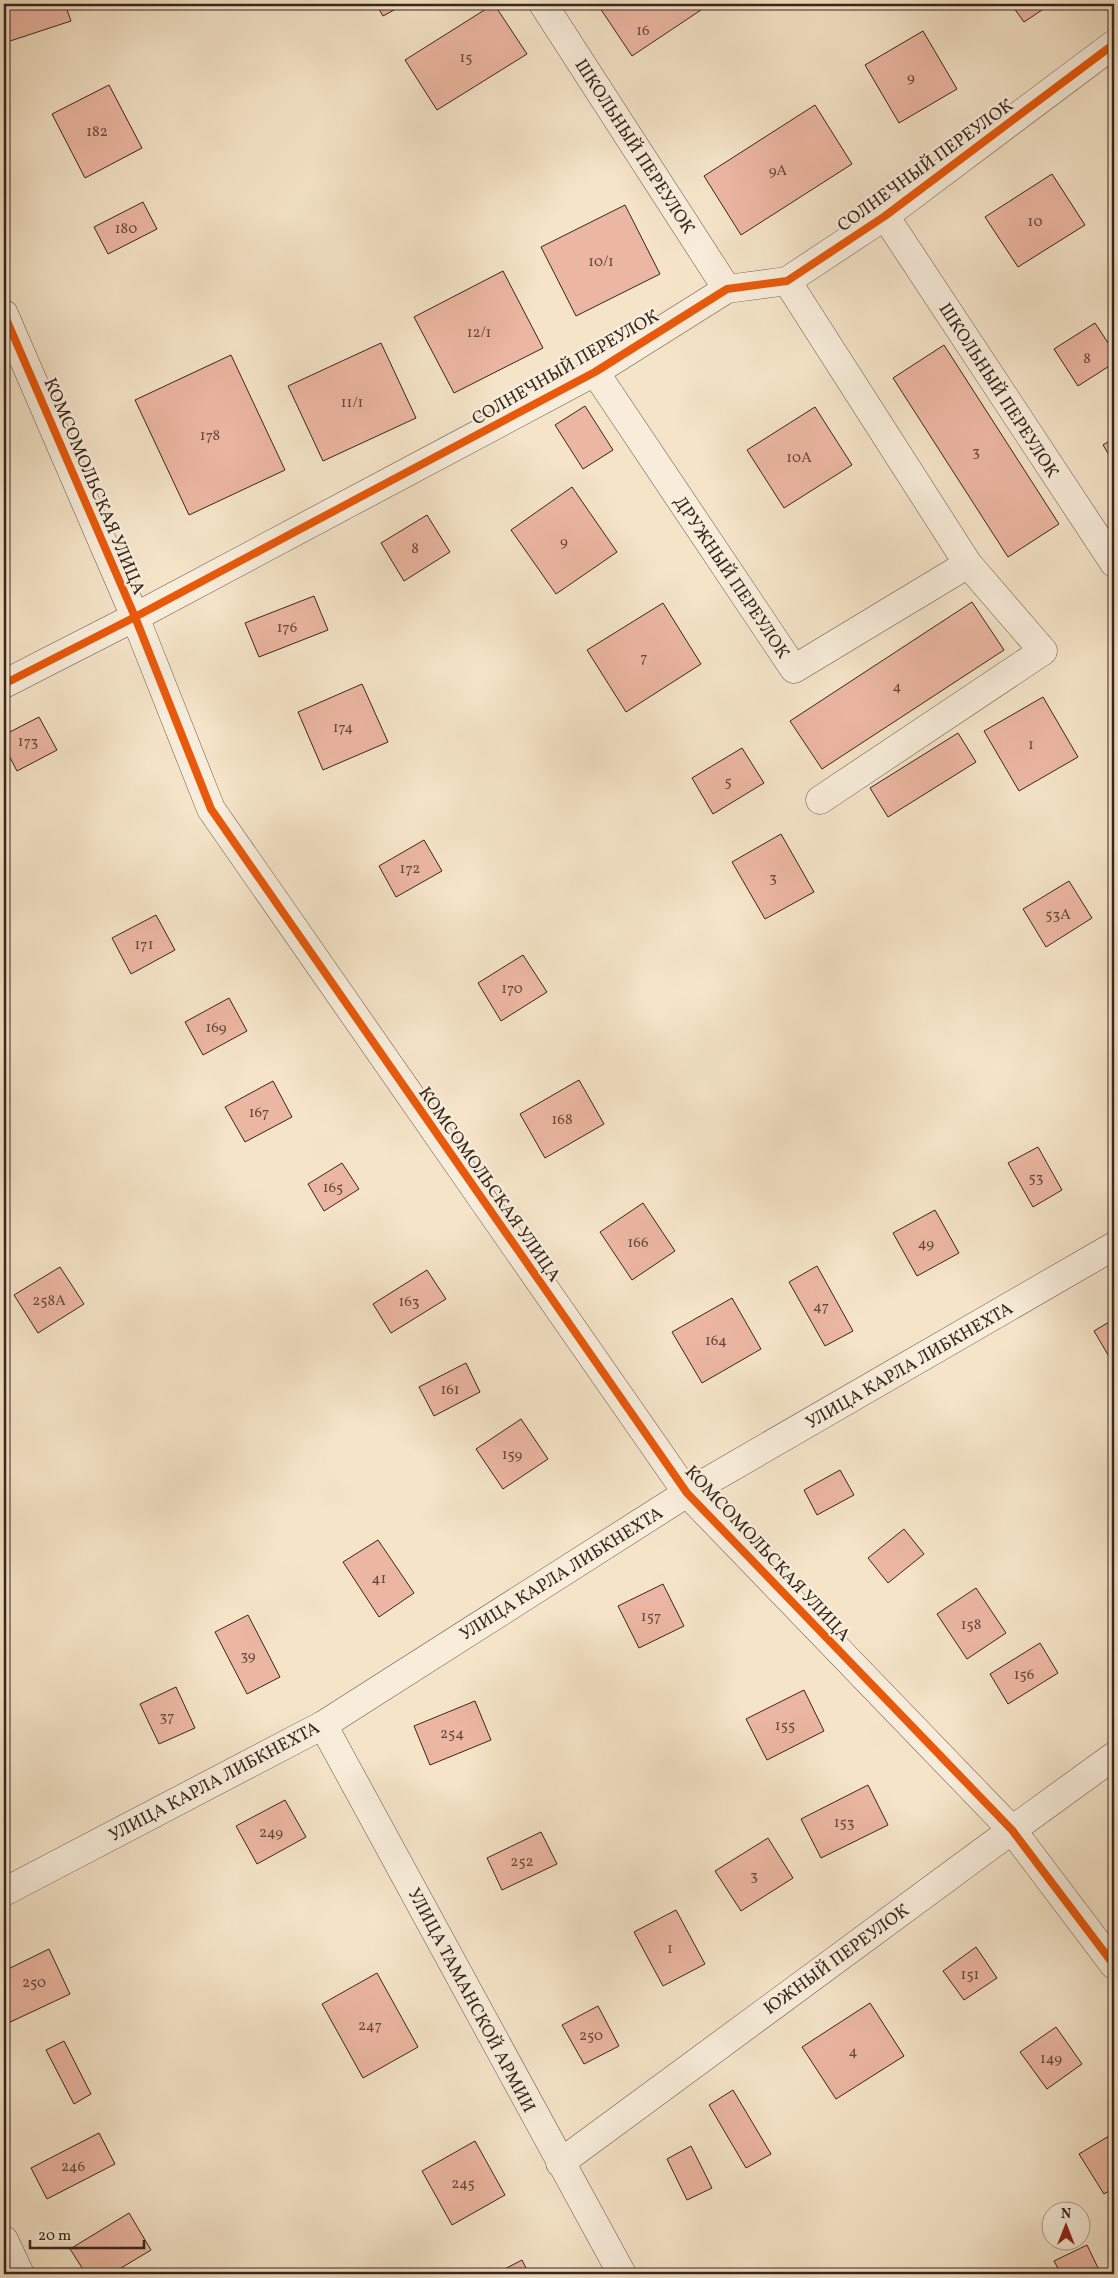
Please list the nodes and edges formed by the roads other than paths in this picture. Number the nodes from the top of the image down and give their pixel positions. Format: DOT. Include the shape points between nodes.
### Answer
graph roads {
  1 [pos="543,4"];
  2 [pos="1114,44"];
  3 [pos="885,216"];
  4 [pos="786,281"];
  5 [pos="727,289"];
  6 [pos="4,314"];
  7 [pos="595,372"];
  8 [pos="1114,563"];
  9 [pos="968,564"];
  10 [pos="136,618"];
  11 [pos="4,684"];
  12 [pos="820,800"];
  13 [pos="1114,1246"];
  14 [pos="687,1494"];
  15 [pos="323,1724"];
  16 [pos="1114,1756"];
  17 [pos="1012,1830"];
  18 [pos="4,1892"];
  19 [pos="1114,1965"];
  20 [pos="560,2163"];
  21 [pos="4,2240"];
  22 [pos="20,2274"];
  23 [pos="622,2274"];
  1 -- 5 [label="street, ШКОЛЬНЫЙ ПЕРЕУЛОК"];
  2 -- 3 [label="street, СОЛНЕЧНЫЙ ПЕРЕУЛОК"];
  3 -- 4 [label="street, СОЛНЕЧНЫЙ ПЕРЕУЛОК"];
  3 -- 8 [label="street, ШКОЛЬНЫЙ ПЕРЕУЛОК"];
  4 -- 5 [label="street, СОЛНЕЧНЫЙ ПЕРЕУЛОК"];
  4 -- 9 [label="street"];
  5 -- 7 [label="street, СОЛНЕЧНЫЙ ПЕРЕУЛОК"];
  6 -- 10 [label="street, КОМСОМОЛЬСКАЯ УЛИЦА"];
  7 -- 9 [label="street, ДРУЖНЫЙ ПЕРЕУЛОК" via="794,669"];
  7 -- 10 [label="street, СОЛНЕЧНЫЙ ПЕРЕУЛОК"];
  9 -- 12 [label="street" via="1043,651"];
  10 -- 11 [label="street, СОЛНЕЧНЫЙ ПЕРЕУЛОК"];
  10 -- 14 [label="street, КОМСОМОЛЬСКАЯ УЛИЦА" via="211,809"];
  13 -- 14 [label="street, УЛИЦА КАРЛА ЛИБКНЕХТА"];
  14 -- 15 [label="street, УЛИЦА КАРЛА ЛИБКНЕХТА"];
  14 -- 17 [label="street, КОМСОМОЛЬСКАЯ УЛИЦА"];
  15 -- 18 [label="street, УЛИЦА КАРЛА ЛИБКНЕХТА"];
  15 -- 20 [label="street, УЛИЦА ТАМАНСКОЙ АРМИИ"];
  16 -- 17 [label="street, ЮЖНЫЙ ПЕРЕУЛОК"];
  17 -- 19 [label="street, КОМСОМОЛЬСКАЯ УЛИЦА"];
  17 -- 20 [label="street, ЮЖНЫЙ ПЕРЕУЛОК"];
  20 -- 23 [label="street, УЛИЦА ТАМАНСКОЙ АРМИИ"];
  21 -- 22 [label="street"];
}
